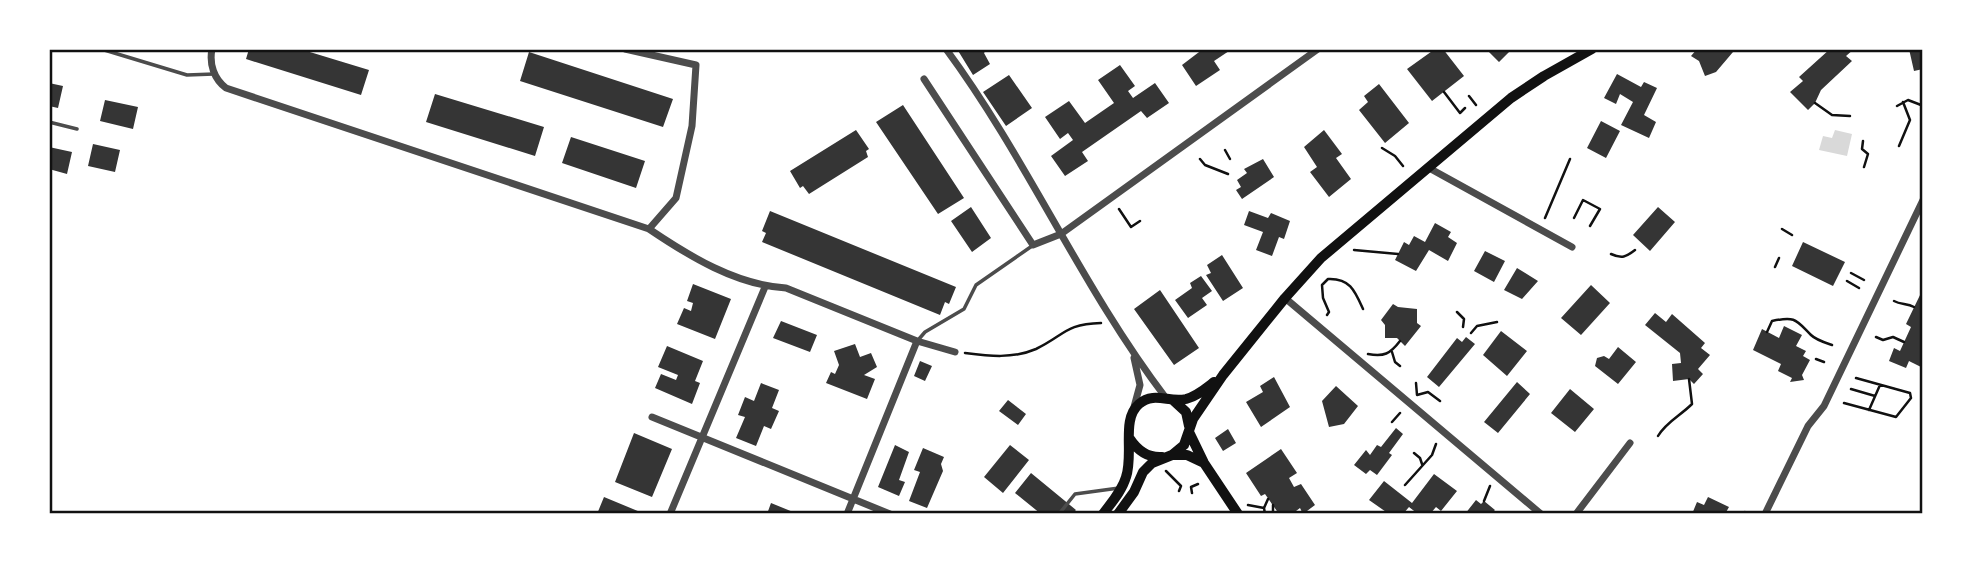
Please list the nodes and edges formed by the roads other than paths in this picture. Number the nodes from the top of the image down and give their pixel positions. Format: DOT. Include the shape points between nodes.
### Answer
graph roads {
  1 [pos="101,49"];
  2 [pos="212,49"];
  3 [pos="625,49"];
  4 [pos="946,49"];
  5 [pos="1318,49"];
  6 [pos="1592,49"];
  7 [pos="214,74"];
  8 [pos="924,79"];
  9 [pos="49,122"];
  10 [pos="77,129"];
  11 [pos="1429,168"];
  12 [pos="1923,200"];
  13 [pos="649,229"];
  14 [pos="1060,234"];
  15 [pos="1033,245"];
  16 [pos="1572,247"];
  17 [pos="765,287"];
  18 [pos="1285,298"];
  19 [pos="917,341"];
  20 [pos="955,352"];
  21 [pos="1133,354"];
  22 [pos="1223,375"];
  23 [pos="1170,399"];
  24 [pos="1132,412"];
  25 [pos="652,416"];
  26 [pos="1189,431"];
  27 [pos="702,437"];
  28 [pos="1130,439"];
  29 [pos="1630,443"];
  30 [pos="1169,456"];
  31 [pos="1204,463"];
  32 [pos="1121,488"];
  33 [pos="853,499"];
  34 [pos="670,514"];
  35 [pos="847,514"];
  36 [pos="890,514"];
  37 [pos="1059,514"];
  38 [pos="1102,514"];
  39 [pos="1118,514"];
  40 [pos="1238,514"];
  41 [pos="1541,514"];
  42 [pos="1576,514"];
  43 [pos="1765,514"];
  1 -- 7 [label="lane" via="187,75"];
  2 -- 7 [label="street"];
  3 -- 13 [label="street" via="696,65 692,126 676,198"];
  4 -- 14 [label="street"];
  5 -- 14 [label="street"];
  6 -- 11 [label="main road" via="1511,98"];
  7 -- 13 [label="street" via="226,88"];
  8 -- 15 [label="street"];
  9 -- 10 [label="lane"];
  11 -- 16 [label="street"];
  11 -- 18 [label="main road" via="1321,258"];
  12 -- 43 [label="street" via="1824,406 1808,426"];
  13 -- 17 [label="street" via="692,258"];
  14 -- 15 [label="street"];
  14 -- 21 [label="street"];
  15 -- 19 [label="lane" via="976,285 964,309"];
  17 -- 19 [label="street" via="786,288"];
  17 -- 27 [label="street"];
  18 -- 22 [label="main road"];
  18 -- 41 [label="street"];
  19 -- 20 [label="street"];
  19 -- 33 [label="street"];
  21 -- 23 [label="street"];
  21 -- 24 [label="street" via="1140,385"];
  22 -- 23 [label="main road" via="1197,395"];
  22 -- 26 [label="main road"];
  23 -- 24 [label="main road" via="1147,399"];
  23 -- 26 [label="main road" via="1185,412"];
  24 -- 28 [label="main road"];
  25 -- 27 [label="street"];
  26 -- 30 [label="main road" via="1184,445"];
  26 -- 31 [label="main road"];
  27 -- 33 [label="street"];
  27 -- 34 [label="street"];
  28 -- 30 [label="main road" via="1149,456"];
  28 -- 32 [label="main road" via="1130,460"];
  29 -- 42 [label="street"];
  30 -- 31 [label="main road" via="1186,455"];
  30 -- 39 [label="main road" via="1143,472"];
  31 -- 40 [label="main road"];
  32 -- 37 [label="lane" via="1075,494"];
  32 -- 38 [label="main road"];
  33 -- 35 [label="street"];
  33 -- 36 [label="street"];
}
